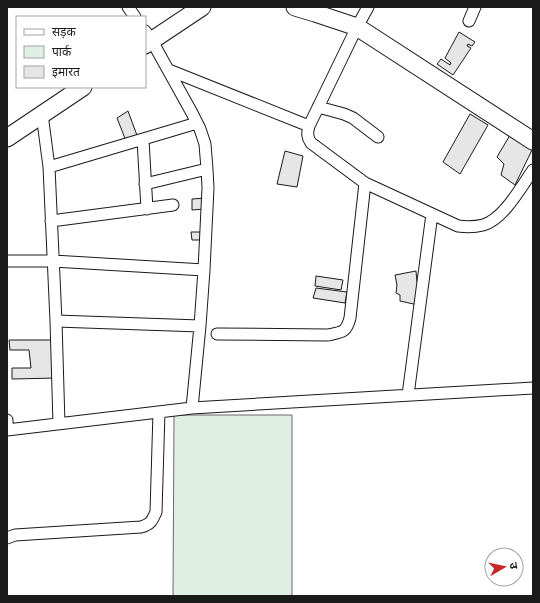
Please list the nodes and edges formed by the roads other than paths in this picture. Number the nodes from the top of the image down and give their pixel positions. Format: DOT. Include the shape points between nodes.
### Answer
graph roads {
  1 [pos="128,7"];
  2 [pos="202,7"];
  3 [pos="294,7"];
  4 [pos="368,7"];
  5 [pos="475,7"];
  6 [pos="315,10"];
  7 [pos="134,16"];
  8 [pos="469,21"];
  9 [pos="357,27"];
  10 [pos="147,39"];
  11 [pos="168,70"];
  12 [pos="81,88"];
  13 [pos="318,107"];
  14 [pos="42,114"];
  15 [pos="197,124"];
  16 [pos="309,126"];
  17 [pos="378,137"];
  18 [pos="7,138"];
  19 [pos="143,140"];
  20 [pos="533,141"];
  21 [pos="48,167"];
  22 [pos="207,169"];
  23 [pos="533,170"];
  24 [pos="365,183"];
  25 [pos="145,184"];
  26 [pos="173,205"];
  27 [pos="147,209"];
  28 [pos="432,214"];
  29 [pos="51,221"];
  30 [pos="7,261"];
  31 [pos="53,261"];
  32 [pos="204,270"];
  33 [pos="56,321"];
  34 [pos="200,326"];
  35 [pos="217,334"];
  36 [pos="533,388"];
  37 [pos="408,395"];
  38 [pos="192,408"];
  39 [pos="159,412"];
  40 [pos="7,420"];
  41 [pos="59,424"];
  42 [pos="7,430"];
  43 [pos="7,538"];
  1 -- 7 [label="street"];
  2 -- 10 [label="main road"];
  3 -- 6 [label="main road"];
  4 -- 9 [label="street"];
  5 -- 8 [label="street"];
  6 -- 9 [label="main road"];
  9 -- 13 [label="street"];
  9 -- 20 [label="main road"];
  10 -- 11 [label="street"];
  11 -- 15 [label="street"];
  11 -- 16 [label="street"];
  12 -- 14 [label="main road"];
  13 -- 16 [label="street"];
  13 -- 17 [label="street" via="353,118"];
  14 -- 18 [label="main road"];
  14 -- 21 [label="street"];
  15 -- 19 [label="street"];
  15 -- 22 [label="street" via="205,144"];
  16 -- 24 [label="street" via="307,133 311,143"];
  19 -- 21 [label="street"];
  19 -- 25 [label="street"];
  21 -- 29 [label="street"];
  22 -- 25 [label="street"];
  22 -- 32 [label="street"];
  23 -- 28 [label="street" via="505,210 493,221 470,227 458,226"];
  24 -- 28 [label="street"];
  24 -- 35 [label="street" via="347,328 340,333 328,335"];
  25 -- 27 [label="street"];
  26 -- 27 [label="street"];
  27 -- 29 [label="street"];
  28 -- 37 [label="street"];
  29 -- 31 [label="street"];
  30 -- 31 [label="street"];
  31 -- 32 [label="street"];
  31 -- 33 [label="street"];
  32 -- 34 [label="street"];
  33 -- 34 [label="street"];
  33 -- 41 [label="street"];
  34 -- 38 [label="street"];
  36 -- 37 [label="street"];
  37 -- 38 [label="street"];
  38 -- 39 [label="street"];
  39 -- 41 [label="street"];
  39 -- 43 [label="street" via="156,512 148,525 15,535"];
  40 -- 42 [label="street"];
  41 -- 42 [label="street"];
}
